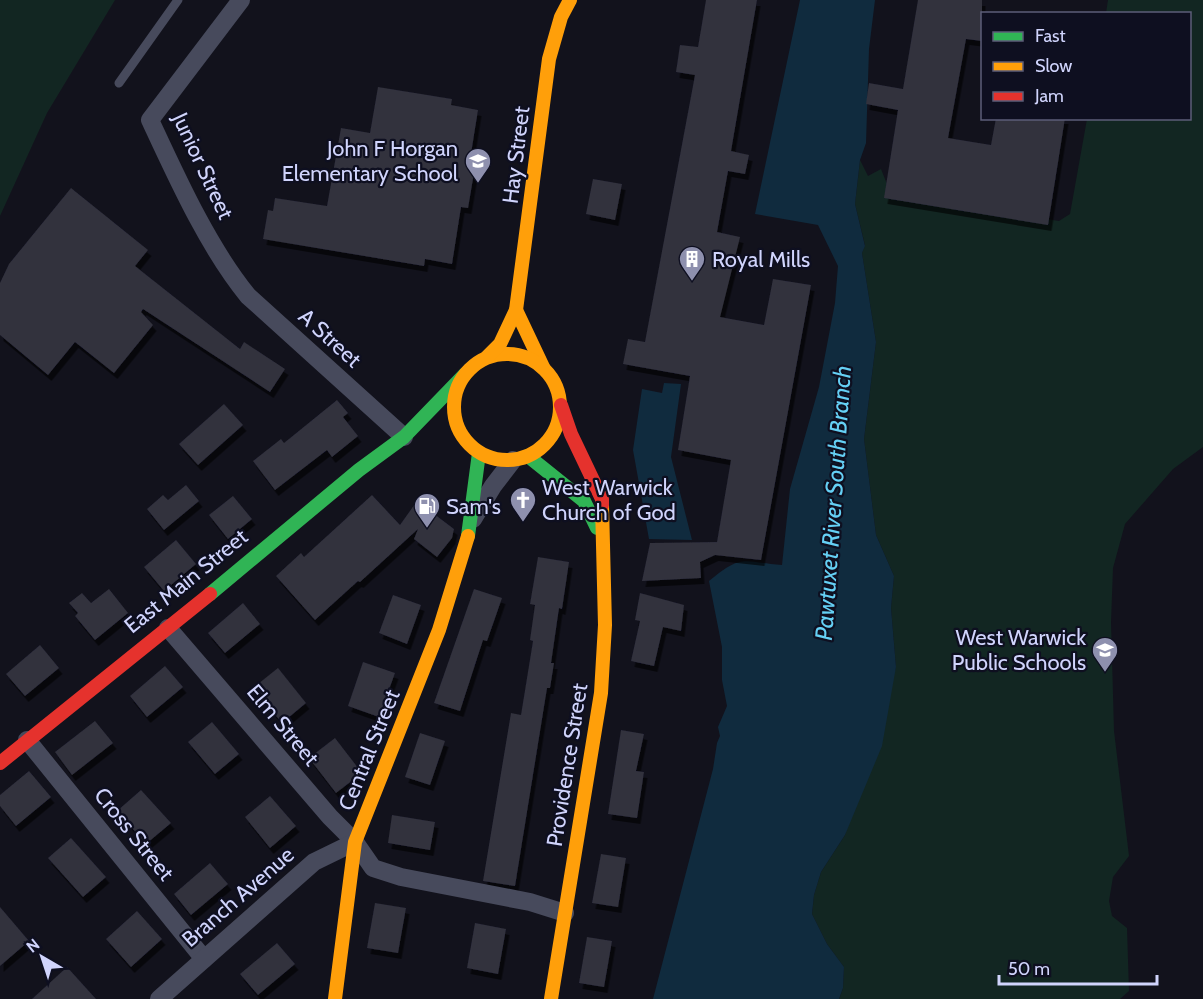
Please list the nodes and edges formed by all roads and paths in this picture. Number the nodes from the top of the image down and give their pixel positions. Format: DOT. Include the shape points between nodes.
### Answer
graph roads {
  1 [pos="178,0"];
  2 [pos="241,0"];
  3 [pos="567,4"];
  4 [pos="119,83"];
  5 [pos="229,269"];
  6 [pos="516,310"];
  7 [pos="487,357"];
  8 [pos="543,367"];
  9 [pos="465,374"];
  10 [pos="561,405"];
  11 [pos="430,431"];
  12 [pos="448,436"];
  13 [pos="404,437"];
  14 [pos="466,442"];
  15 [pos="479,453"];
  16 [pos="520,458"];
  17 [pos="471,523"];
  18 [pos="602,536"];
  19 [pos="168,628"];
  20 [pos="27,740"];
  21 [pos="0,763"];
  22 [pos="355,842"];
  23 [pos="565,913"];
  24 [pos="204,959"];
  25 [pos="159,999"];
  26 [pos="335,999"];
  27 [pos="550,999"];
  1 -- 4 [label="lane"];
  2 -- 5 [label="street, Junior Street" via="150,120 180,184"];
  3 -- 6 [label="main road, Hay Street" via="549,59"];
  5 -- 13 [label="street, A Street" via="249,296"];
  6 -- 7 [label="main road, Hay Street" via="500,344"];
  6 -- 8 [label="main road"];
  7 -- 8 [label="main road" via="516,354"];
  7 -- 9 [label="main road"];
  8 -- 10 [label="main road" via="552,378"];
  9 -- 13 [label="main road, East Main Street"];
  9 -- 14 [label="main road" via="456,390 454,408 457,426"];
  10 -- 16 [label="main road" via="552,436 541,448"];
  10 -- 18 [label="main road, Providence Street" via="602,499"];
  11 -- 13 [label="main road, East Main Street"];
  12 -- 14 [label="main road"];
  13 -- 19 [label="main road, East Main Street"];
  14 -- 15 [label="main road"];
  15 -- 16 [label="main road" via="496,459"];
  15 -- 17 [label="main road"];
  16 -- 17 [label="street" via="493,486"];
  16 -- 18 [label="main road, Providence Street" via="584,501"];
  17 -- 22 [label="main road, Central Street" via="439,630"];
  18 -- 23 [label="main road, Providence Street" via="605,625 600,693"];
  19 -- 20 [label="main road, East Main Street"];
  19 -- 22 [label="street, Elm Street" via="330,818"];
  20 -- 21 [label="main road, East Main Street"];
  20 -- 24 [label="street, Cross Street"];
  22 -- 23 [label="street, Elm Street" via="373,868"];
  22 -- 24 [label="street, Branch Avenue" via="314,862"];
  22 -- 26 [label="main road, Central Street"];
  23 -- 27 [label="main road, Providence Street"];
  24 -- 25 [label="street, Branch Avenue"];
}
